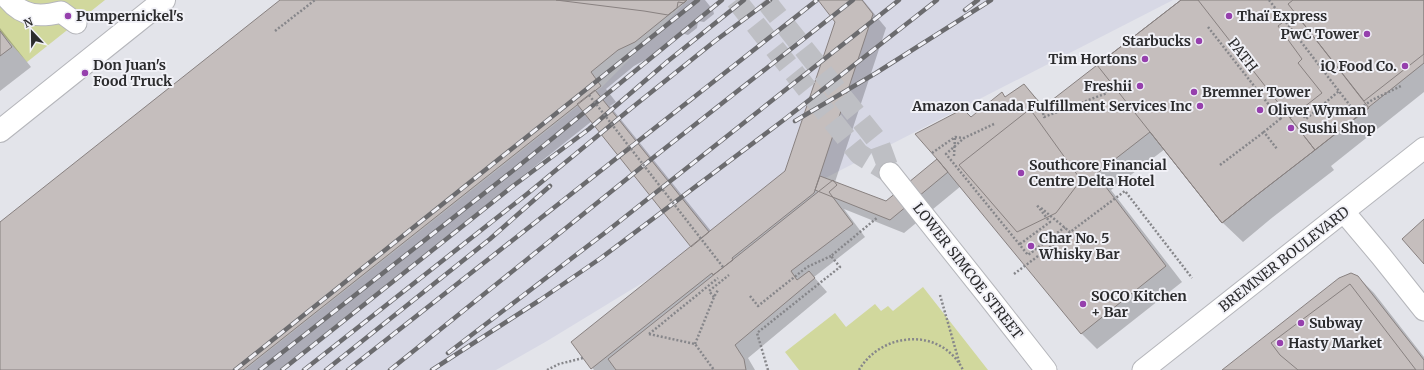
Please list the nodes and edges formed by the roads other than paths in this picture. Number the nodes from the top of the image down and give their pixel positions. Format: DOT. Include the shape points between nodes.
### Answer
graph roads {
  1 [pos="9,0"];
  2 [pos="164,0"];
  3 [pos="76,23"];
  4 [pos="0,131"];
  5 [pos="1424,148"];
  6 [pos="890,173"];
  7 [pos="1344,212"];
  8 [pos="1424,310"];
  9 [pos="1046,370"];
  10 [pos="1143,370"];
  1 -- 3 [label="street" via="15,7 31,14 61,12"];
  2 -- 4 [label="main road"];
  5 -- 7 [label="street, BREMNER BOULEVARD"];
  6 -- 9 [label="street, LOWER SIMCOE STREET"];
  7 -- 8 [label="street"];
  7 -- 10 [label="street, BREMNER BOULEVARD"];
}
